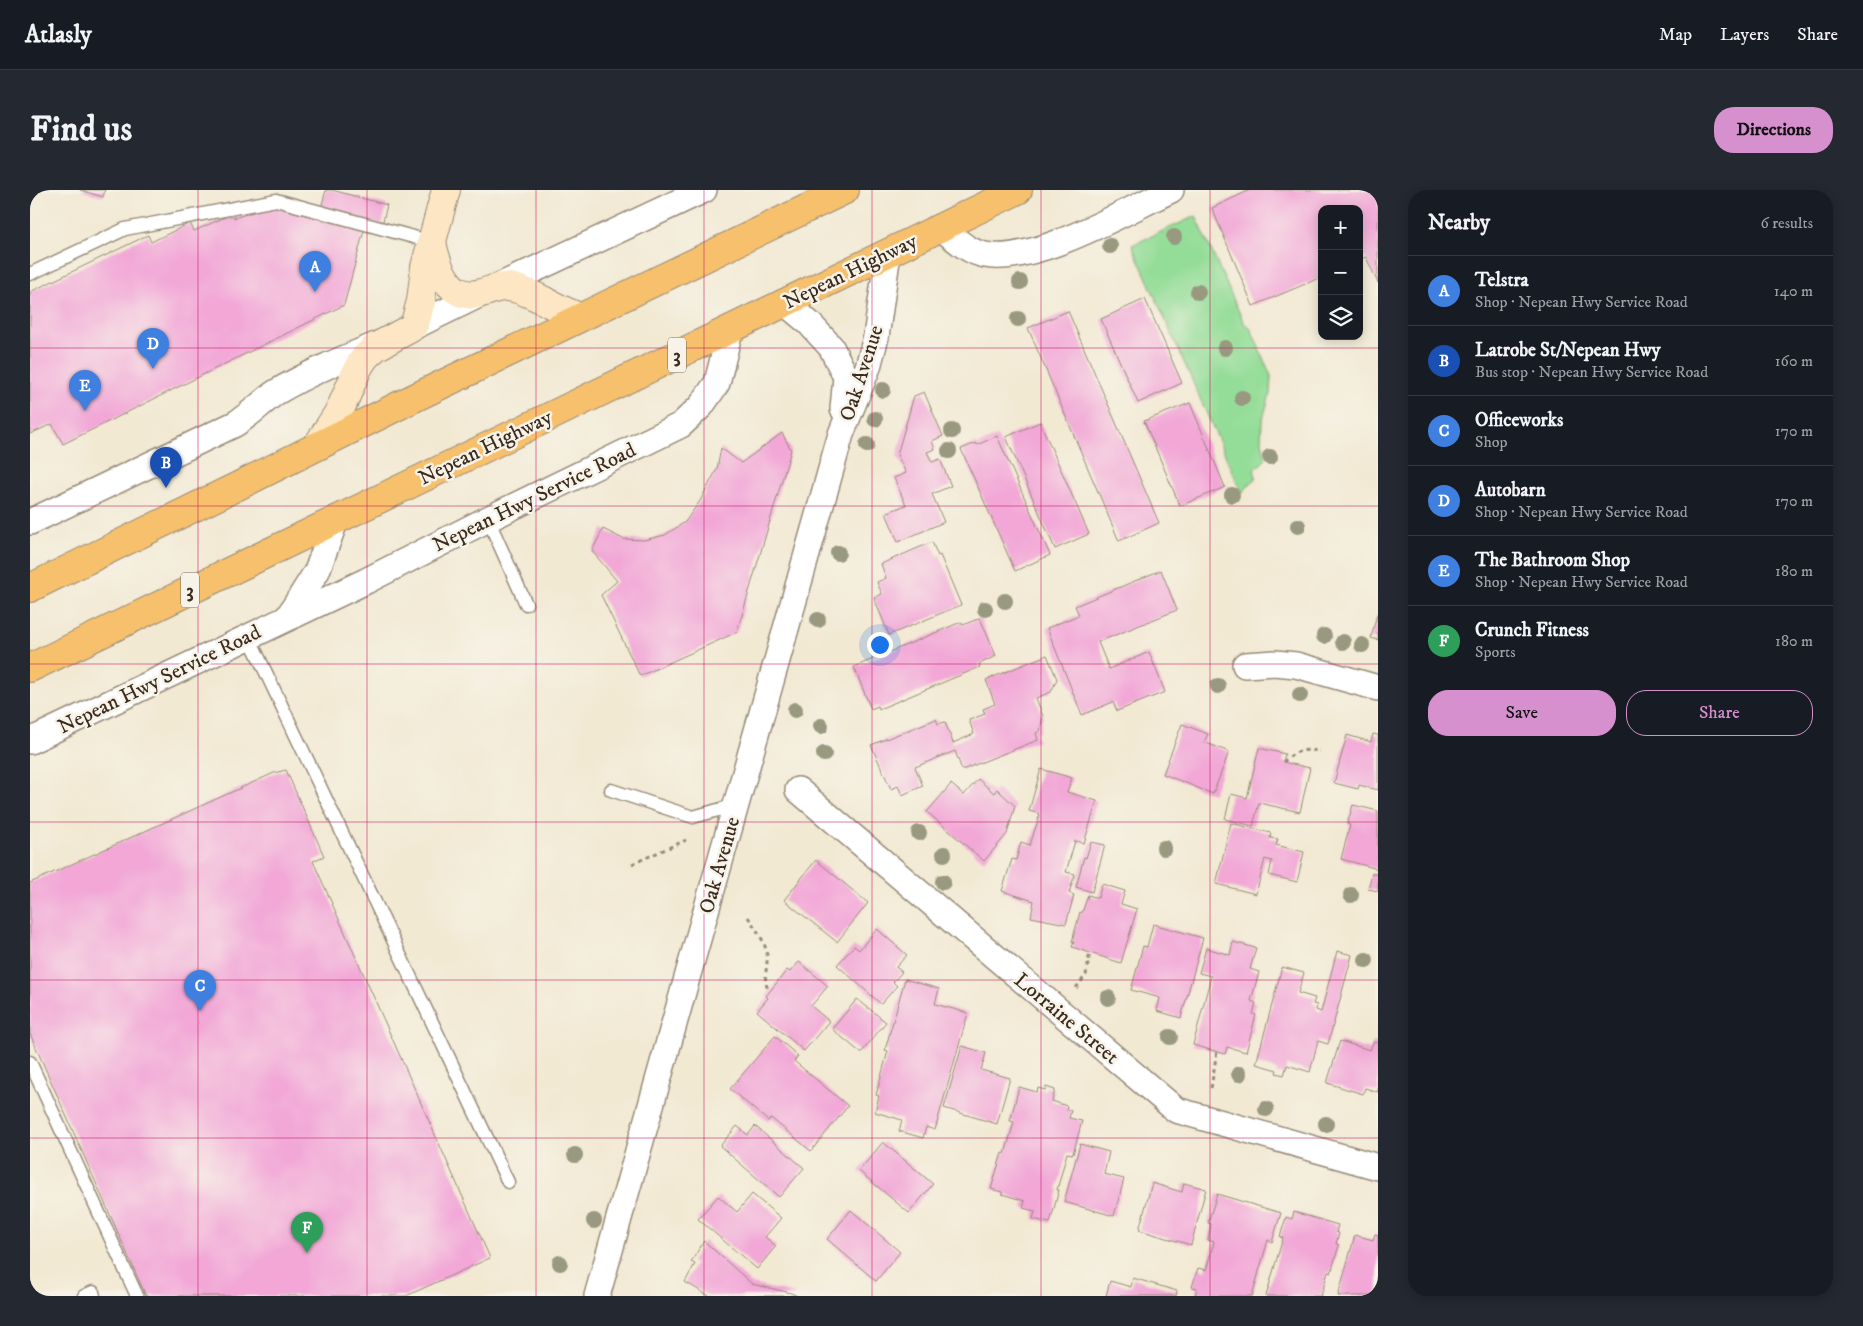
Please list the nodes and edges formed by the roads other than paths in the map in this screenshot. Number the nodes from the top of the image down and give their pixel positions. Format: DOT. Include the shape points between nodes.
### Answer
graph roads {
  1 [pos="446,190"];
  2 [pos="704,190"];
  3 [pos="845,190"];
  4 [pos="1017,190"];
  5 [pos="1170,190"];
  6 [pos="940,227"];
  7 [pos="432,242"];
  8 [pos="888,253"];
  9 [pos="30,274"];
  10 [pos="489,290"];
  11 [pos="786,303"];
  12 [pos="580,317"];
  13 [pos="411,328"];
  14 [pos="730,330"];
  15 [pos="382,343"];
  16 [pos="841,434"];
  17 [pos="317,446"];
  18 [pos="336,519"];
  19 [pos="488,519"];
  20 [pos="30,522"];
  21 [pos="30,588"];
  22 [pos="526,604"];
  23 [pos="288,617"];
  24 [pos="249,637"];
  25 [pos="1245,666"];
  26 [pos="30,668"];
  27 [pos="1378,688"];
  28 [pos="30,741"];
  29 [pos="611,790"];
  30 [pos="798,790"];
  31 [pos="736,805"];
  32 [pos="30,1062"];
  33 [pos="1378,1167"];
  34 [pos="508,1182"];
  35 [pos="84,1296"];
  36 [pos="94,1296"];
  37 [pos="137,1296"];
  38 [pos="597,1296"];
  1 -- 7 [label="street"];
  2 -- 10 [label="street"];
  3 -- 12 [label="highway"];
  4 -- 6 [label="highway, Nepean Highway / 3"];
  5 -- 6 [label="street, Nepean Highway" via="1077,234 1017,255 985,255 969,249"];
  6 -- 8 [label="highway, Nepean Highway / 3"];
  7 -- 9 [label="lane" via="276,200 125,229"];
  7 -- 10 [label="street" via="438,268 449,284 463,293"];
  7 -- 13 [label="street" via="419,314"];
  8 -- 11 [label="highway, Nepean Highway / 3"];
  8 -- 16 [label="street, Oak Avenue" via="876,336 868,367"];
  10 -- 12 [label="street" via="508,287 522,291"];
  10 -- 13 [label="street"];
  11 -- 14 [label="highway, Nepean Highway / 3"];
  11 -- 16 [label="street, Oak Avenue" via="832,347 846,377"];
  12 -- 17 [label="highway"];
  13 -- 15 [label="street"];
  14 -- 18 [label="highway, Nepean Highway / 3"];
  14 -- 19 [label="street, Nepean Hwy Service Road" via="717,383 681,425"];
  15 -- 17 [label="street" via="368,352 362,361 340,410"];
  15 -- 20 [label="street" via="291,384 235,424"];
  16 -- 31 [label="street, Oak Avenue"];
  17 -- 21 [label="highway"];
  18 -- 23 [label="street, Nepean Hwy Service Road" via="317,572"];
  18 -- 26 [label="highway, Nepean Highway / 3"];
  19 -- 22 [label="lane"];
  19 -- 23 [label="street, Nepean Hwy Service Road"];
  23 -- 24 [label="street, Nepean Hwy Service Road"];
  24 -- 28 [label="street, Nepean Hwy Service Road"];
  24 -- 34 [label="lane"];
  25 -- 27 [label="street" via="1296,665"];
  29 -- 31 [label="lane" via="693,817"];
  30 -- 33 [label="street, Lorraine Street" via="1176,1110"];
  31 -- 38 [label="street, Oak Avenue"];
  32 -- 37 [label="lane"];
  35 -- 36 [label="lane" via="93,1292"];
}
